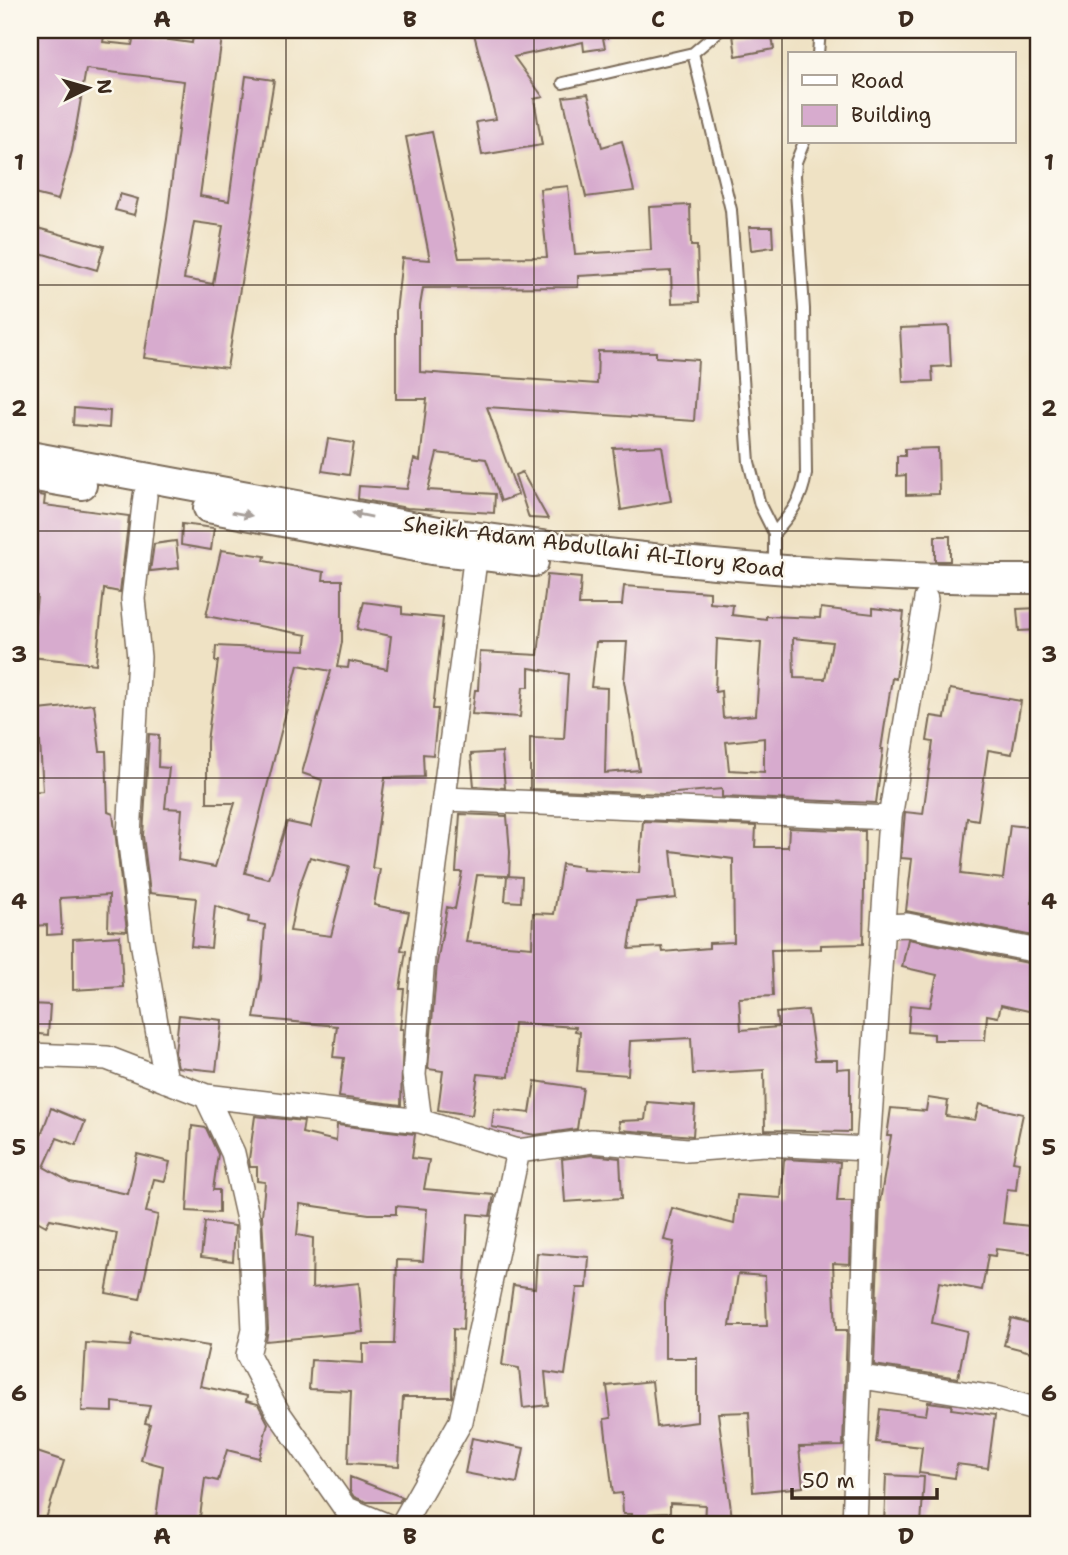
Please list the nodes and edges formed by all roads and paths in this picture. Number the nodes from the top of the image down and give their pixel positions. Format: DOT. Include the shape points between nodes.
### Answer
graph roads {
  1 [pos="720,30"];
  2 [pos="820,30"];
  3 [pos="818,52"];
  4 [pos="693,53"];
  5 [pos="563,83"];
  6 [pos="803,144"];
  7 [pos="30,456"];
  8 [pos="30,476"];
  9 [pos="145,496"];
  10 [pos="774,533"];
  11 [pos="477,546"];
  12 [pos="774,571"];
  13 [pos="1038,579"];
  14 [pos="1038,597"];
  15 [pos="926,599"];
  16 [pos="446,799"];
  17 [pos="890,818"];
  18 [pos="884,926"];
  19 [pos="1038,951"];
  20 [pos="30,1055"];
  21 [pos="166,1081"];
  22 [pos="206,1096"];
  23 [pos="420,1121"];
  24 [pos="868,1150"];
  25 [pos="518,1151"];
  26 [pos="862,1377"];
  27 [pos="1038,1410"];
  28 [pos="386,1525"];
  29 [pos="402,1525"];
  30 [pos="854,1525"];
  1 -- 4 [label="lane"];
  2 -- 3 [label="lane"];
  4 -- 5 [label="lane"];
  4 -- 10 [label="lane" via="731,210 749,462 760,505"];
  6 -- 10 [label="lane" via="795,176 804,309 806,474 803,494"];
  11 -- 7 [label="street, Sheikh Adam Abdullahi Al-Ilory Road, one-way"];
  8 -- 9 [label="street, Sheikh Adam Abdullahi Al-Ilory Road"];
  9 -- 11 [label="street, Sheikh Adam Abdullahi Al-Ilory Road, one-way"];
  9 -- 21 [label="street" via="134,599 139,657 129,836"];
  10 -- 12 [label="lane"];
  11 -- 12 [label="street, Sheikh Adam Abdullahi Al-Ilory Road"];
  11 -- 15 [label="street, Sheikh Adam Abdullahi Al-Ilory Road" via="773,587"];
  11 -- 16 [label="street"];
  12 -- 13 [label="street, Sheikh Adam Abdullahi Al-Ilory Road"];
  14 -- 15 [label="street, Sheikh Adam Abdullahi Al-Ilory Road"];
  15 -- 17 [label="street"];
  16 -- 17 [label="street"];
  16 -- 23 [label="street" via="417,1019 414,1075"];
  17 -- 18 [label="street"];
  18 -- 19 [label="street" via="907,925"];
  18 -- 24 [label="street"];
  20 -- 21 [label="street" via="107,1058"];
  21 -- 22 [label="street"];
  22 -- 23 [label="street"];
  22 -- 28 [label="street" via="233,1153 249,1224 254,1330 248,1355 278,1412 345,1508"];
  23 -- 25 [label="street"];
  24 -- 25 [label="street" via="765,1144 687,1150 592,1141"];
  24 -- 26 [label="street"];
  25 -- 29 [label="street" via="461,1422"];
  26 -- 27 [label="street" via="996,1398"];
  26 -- 30 [label="street"];
}
